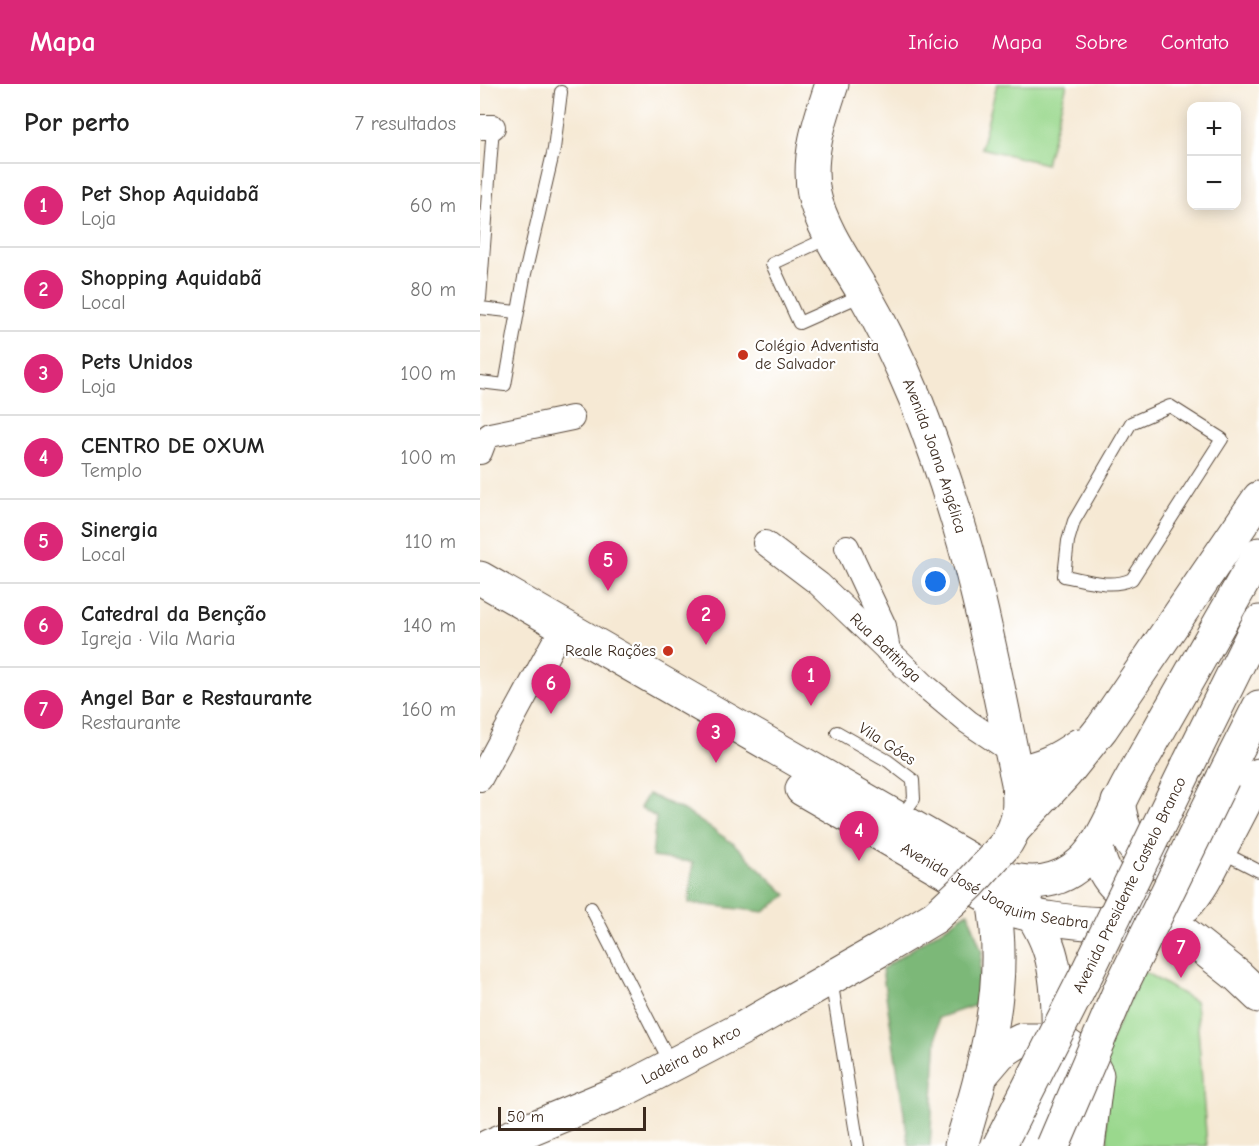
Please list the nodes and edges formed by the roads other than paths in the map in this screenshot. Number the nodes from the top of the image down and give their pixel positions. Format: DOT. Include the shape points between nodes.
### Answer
graph roads {
  1 [pos="832,84"];
  2 [pos="561,92"];
  3 [pos="486,127"];
  4 [pos="832,236"];
  5 [pos="864,294"];
  6 [pos="480,299"];
  7 [pos="480,308"];
  8 [pos="518,312"];
  9 [pos="480,382"];
  10 [pos="572,418"];
  11 [pos="481,450"];
  12 [pos="1259,498"];
  13 [pos="765,543"];
  14 [pos="847,547"];
  15 [pos="1259,554"];
  16 [pos="480,578"];
  17 [pos="1111,585"];
  18 [pos="480,604"];
  19 [pos="1259,622"];
  20 [pos="552,644"];
  21 [pos="888,651"];
  22 [pos="1259,707"];
  23 [pos="1102,728"];
  24 [pos="837,732"];
  25 [pos="1013,761"];
  26 [pos="1259,775"];
  27 [pos="480,779"];
  28 [pos="1118,802"];
  29 [pos="900,818"];
  30 [pos="1010,836"];
  31 [pos="1096,845"];
  32 [pos="1220,850"];
  33 [pos="1259,871"];
  34 [pos="996,888"];
  35 [pos="591,908"];
  36 [pos="1034,916"];
  37 [pos="1165,918"];
  38 [pos="831,978"];
  39 [pos="1259,996"];
  40 [pos="1059,1040"];
  41 [pos="672,1065"];
  42 [pos="983,1073"];
  43 [pos="526,1140"];
  44 [pos="489,1146"];
  45 [pos="858,1146"];
  46 [pos="962,1146"];
  47 [pos="999,1146"];
  48 [pos="1030,1146"];
  49 [pos="1053,1146"];
  50 [pos="1088,1146"];
  1 -- 4 [label="main road, Avenida Joana Angélica" via="812,161 814,195"];
  2 -- 8 [label="lane" via="549,175"];
  3 -- 6 [label="lane"];
  4 -- 5 [label="main road, Avenida Joana Angélica"];
  4 -- 5 [label="lane" via="772,264 799,323"];
  5 -- 25 [label="main road, Avenida Joana Angélica" via="914,395 960,529"];
  7 -- 8 [label="lane"];
  8 -- 9 [label="lane" via="506,385"];
  10 -- 11 [label="street" via="490,435"];
  12 -- 23 [label="main road, Ladeira do Arco"];
  13 -- 21 [label="street, Rua Batitinga" via="819,584"];
  14 -- 21 [label="street" via="884,626"];
  15 -- 28 [label="main road, Avenida José Joaquim Seabra"];
  16 -- 29 [label="main road, Avenida José Joaquim Seabra"];
  17 -- 17 [label="lane" via="1064,576 1074,521 1131,423 1170,406 1222,439 1132,579"];
  18 -- 20 [label="main road, Avenida José Joaquim Seabra"];
  19 -- 47 [label="main road, Avenida Presidente Castelo Branco, bridge"];
  20 -- 27 [label="street"];
  20 -- 34 [label="main road, Avenida José Joaquim Seabra"];
  21 -- 25 [label="street, Rua Batitinga"];
  22 -- 49 [label="main road, bridge" via="1121,987"];
  23 -- 25 [label="main road" via="1053,763 1038,768"];
  23 -- 30 [label="main road, Ladeira do Arco"];
  24 -- 29 [label="lane, Vila Góes" via="913,780 914,799"];
  25 -- 30 [label="main road, Avenida Joana Angélica" via="1019,815"];
  26 -- 32 [label="main road"];
  28 -- 31 [label="main road, Avenida José Joaquim Seabra"];
  28 -- 32 [label="main road" via="1129,840 1141,853 1162,864 1198,863"];
  29 -- 34 [label="main road, Avenida José Joaquim Seabra"];
  30 -- 38 [label="main road, Ladeira do Arco, bridge" via="970,884 935,917"];
  31 -- 34 [label="main road, Avenida José Joaquim Seabra" via="1081,863 1060,877"];
  31 -- 37 [label="main road" via="1109,880 1124,894"];
  32 -- 33 [label="lane"];
  32 -- 37 [label="main road" via="1202,885 1184,906"];
  34 -- 36 [label="main road, Avenida José Joaquim Seabra" via="1012,910"];
  34 -- 42 [label="main road" via="998,988"];
  35 -- 41 [label="lane"];
  36 -- 37 [label="main road, Avenida José Joaquim Seabra" via="1109,924"];
  36 -- 40 [label="main road" via="1049,947"];
  37 -- 39 [label="main road"];
  38 -- 41 [label="main road, Ladeira do Arco"];
  38 -- 45 [label="lane"];
  40 -- 42 [label="main road" via="1022,1040 1000,1053"];
  40 -- 48 [label="main road" via="1054,1078"];
  40 -- 50 [label="main road" via="1092,1065 1097,1075"];
  41 -- 43 [label="main road, Ladeira do Arco"];
  42 -- 46 [label="main road"];
  43 -- 44 [label="main road, Ladeira do Arco"];
}
